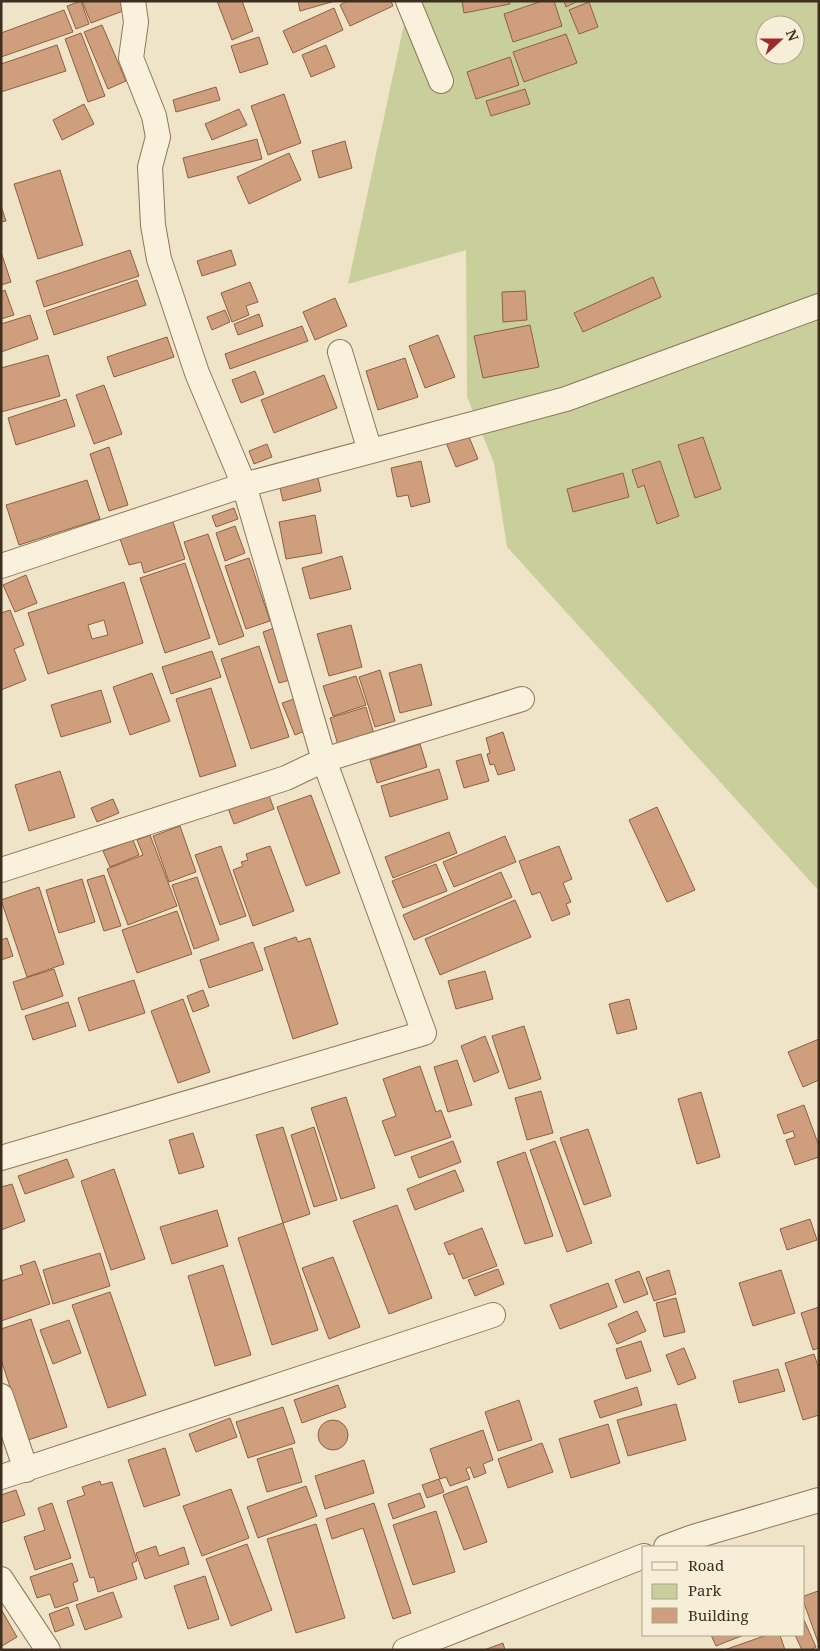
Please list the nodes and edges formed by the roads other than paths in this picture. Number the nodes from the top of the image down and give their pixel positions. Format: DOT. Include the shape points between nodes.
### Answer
graph roads {
  1 [pos="133,1"];
  2 [pos="408,1"];
  3 [pos="441,81"];
  4 [pos="819,306"];
  5 [pos="340,352"];
  6 [pos="370,451"];
  7 [pos="244,485"];
  8 [pos="1,566"];
  9 [pos="522,700"];
  10 [pos="324,760"];
  11 [pos="1,870"];
  12 [pos="1,1158"];
  13 [pos="493,1315"];
  14 [pos="1,1396"];
  15 [pos="26,1470"];
  16 [pos="1,1477"];
  17 [pos="819,1500"];
  18 [pos="669,1546"];
  19 [pos="642,1557"];
  20 [pos="1,1579"];
  21 [pos="48,1650"];
  22 [pos="405,1650"];
  1 -- 7 [label="street" via="136,22 131,58 154,116 158,137 150,167 153,225 159,259 197,373"];
  2 -- 3 [label="street"];
  4 -- 6 [label="street" via="566,399"];
  5 -- 6 [label="street"];
  6 -- 7 [label="street"];
  7 -- 8 [label="street"];
  7 -- 10 [label="street"];
  9 -- 10 [label="street"];
  10 -- 11 [label="street" via="286,778"];
  10 -- 12 [label="street" via="424,1033"];
  13 -- 15 [label="street"];
  14 -- 15 [label="street"];
  15 -- 16 [label="street"];
  17 -- 18 [label="street"];
  19 -- 22 [label="street"];
  20 -- 21 [label="street"];
}
